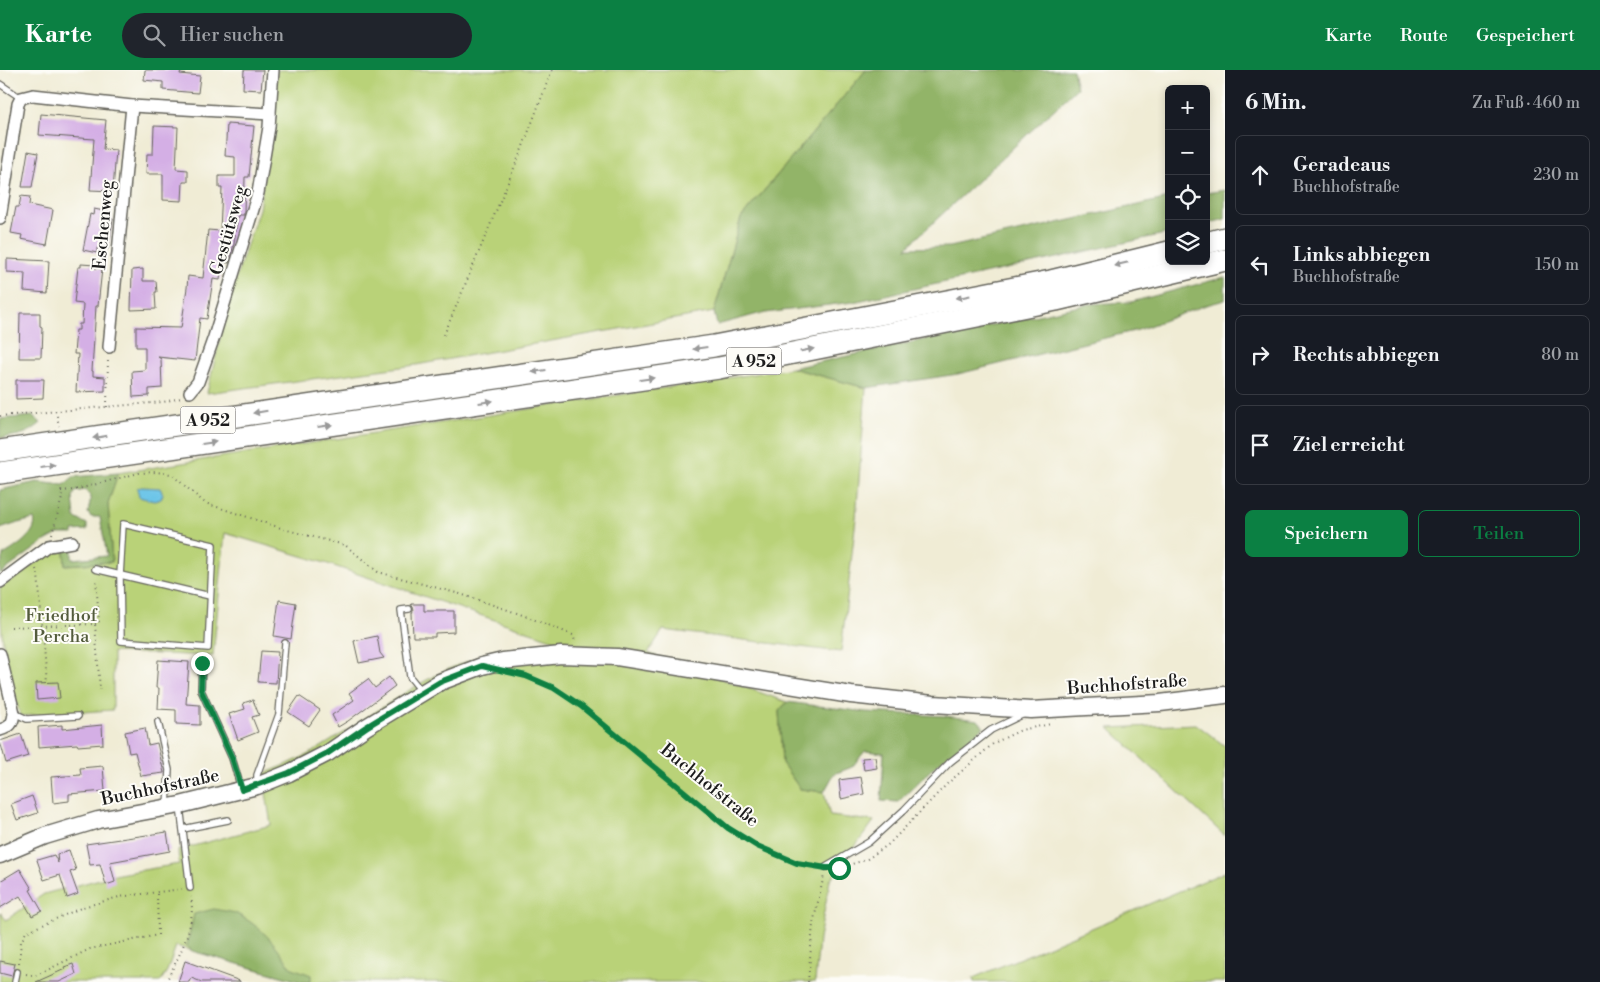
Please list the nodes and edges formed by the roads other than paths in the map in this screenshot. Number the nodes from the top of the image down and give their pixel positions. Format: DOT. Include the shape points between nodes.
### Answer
graph roads {
  1 [pos="273,70"];
  2 [pos="0,84"];
  3 [pos="21,98"];
  4 [pos="132,106"];
  5 [pos="270,114"];
  6 [pos="0,218"];
  7 [pos="1225,238"];
  8 [pos="1210,242"];
  9 [pos="1165,253"];
  10 [pos="1225,260"];
  11 [pos="109,347"];
  12 [pos="190,392"];
  13 [pos="0,451"];
  14 [pos="0,473"];
  15 [pos="72,542"];
  16 [pos="95,569"];
  17 [pos="120,576"];
  18 [pos="0,582"];
  19 [pos="210,596"];
  20 [pos="409,609"];
  21 [pos="285,643"];
  22 [pos="0,654"];
  23 [pos="202,663"];
  24 [pos="423,692"];
  25 [pos="1225,696"];
  26 [pos="1031,710"];
  27 [pos="14,713"];
  28 [pos="78,716"];
  29 [pos="158,722"];
  30 [pos="0,730"];
  31 [pos="249,788"];
  32 [pos="173,806"];
  33 [pos="228,820"];
  34 [pos="183,829"];
  35 [pos="0,855"];
  36 [pos="826,868"];
  37 [pos="190,888"];
  38 [pos="18,972"];
  39 [pos="16,982"];
  1 -- 5 [label="street, Gestütsweg"];
  2 -- 3 [label="lane"];
  3 -- 4 [label="street" via="33,95"];
  3 -- 6 [label="street"];
  4 -- 5 [label="street"];
  4 -- 11 [label="street, Eschenweg"];
  5 -- 12 [label="street, Gestütsweg" via="258,193 214,337 198,382"];
  7 -- 8 [label="highway"];
  9 -- 13 [label="highway, A 952, one-way" via="1051,281 714,346"];
  14 -- 10 [label="highway, A 952, one-way" via="719,368 1056,300"];
  15 -- 18 [label="street" via="50,546"];
  16 -- 17 [label="lane"];
  17 -- 19 [label="lane"];
  17 -- 19 [label="lane" via="123,524 213,545"];
  17 -- 19 [label="lane" via="121,642 208,648"];
  20 -- 24 [label="lane" via="401,610 410,677"];
  21 -- 31 [label="lane" via="278,714"];
  22 -- 27 [label="street"];
  23 -- 31 [label="lane" via="201,690"];
  24 -- 26 [label="main road, Buchhofstraße" via="440,682 503,661 541,656 617,657 851,695"];
  24 -- 31 [label="main road, Buchhofstraße" via="328,753"];
  25 -- 26 [label="main road, Buchhofstraße"];
  26 -- 36 [label="lane, Buchhofstraße" via="991,730 950,762 870,842"];
  27 -- 28 [label="lane" via="27,719"];
  27 -- 30 [label="street" via="9,727"];
  29 -- 32 [label="lane"];
  31 -- 32 [label="main road, Buchhofstraße"];
  32 -- 34 [label="lane"];
  32 -- 35 [label="main road, Buchhofstraße" via="98,820 45,836"];
  33 -- 34 [label="lane"];
  34 -- 37 [label="lane"];
  38 -- 39 [label="lane"];
}
